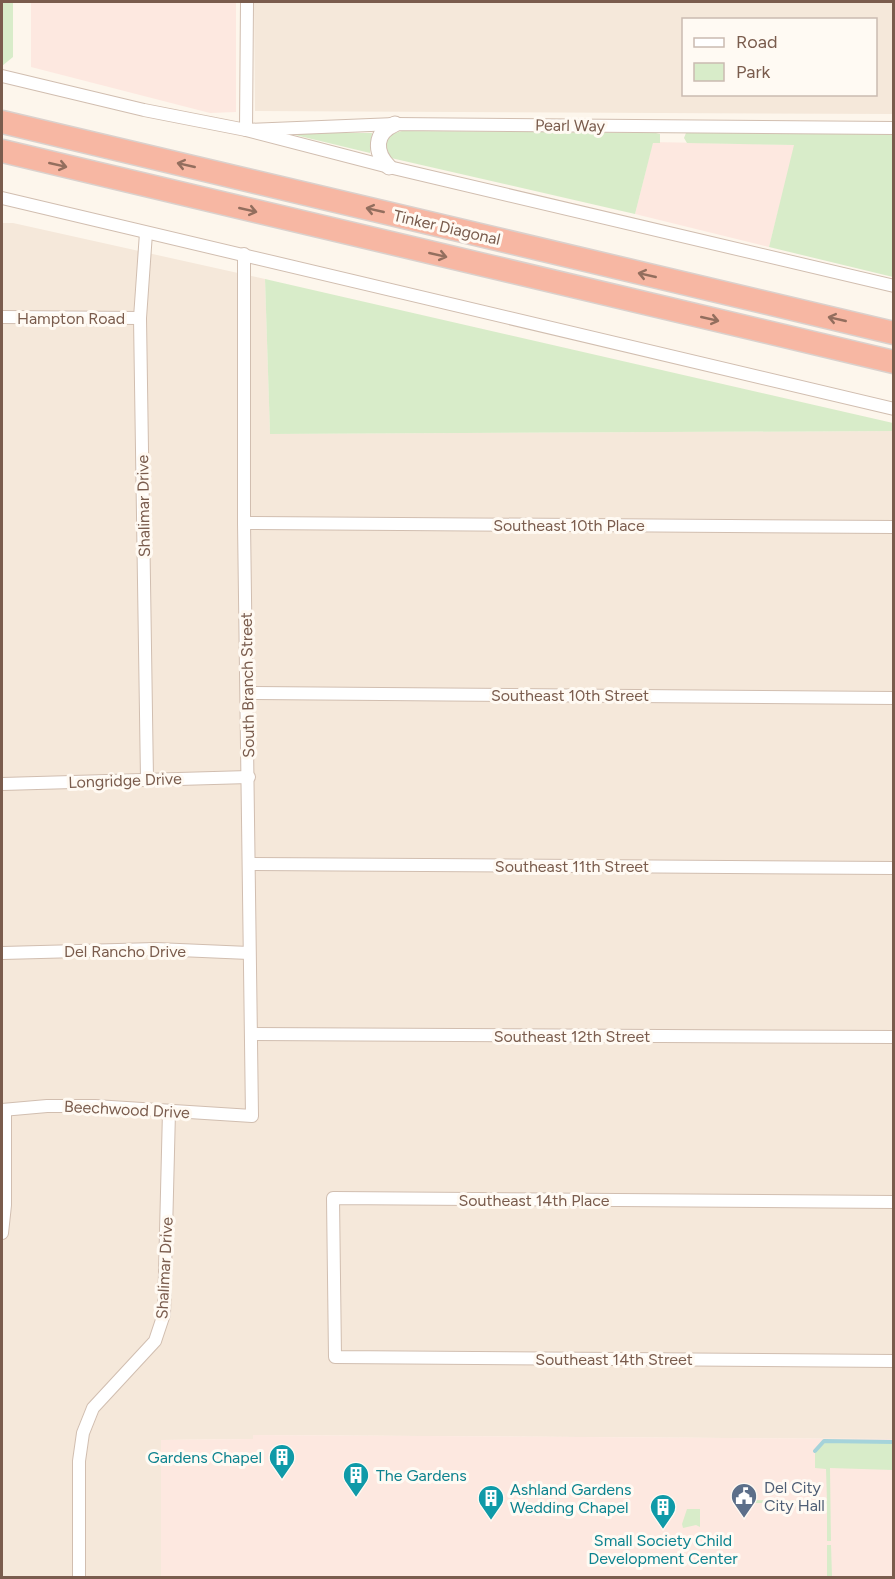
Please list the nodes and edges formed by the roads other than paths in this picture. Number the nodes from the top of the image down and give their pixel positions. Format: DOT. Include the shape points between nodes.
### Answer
graph roads {
  1 [pos="247,2"];
  2 [pos="2,76"];
  3 [pos="2,122"];
  4 [pos="395,124"];
  5 [pos="894,128"];
  6 [pos="246,130"];
  7 [pos="2,152"];
  8 [pos="389,167"];
  9 [pos="2,198"];
  10 [pos="146,233"];
  11 [pos="244,254"];
  12 [pos="894,286"];
  13 [pos="2,317"];
  14 [pos="140,318"];
  15 [pos="894,333"];
  16 [pos="894,362"];
  17 [pos="894,409"];
  18 [pos="244,523"];
  19 [pos="894,528"];
  20 [pos="247,693"];
  21 [pos="894,698"];
  22 [pos="249,777"];
  23 [pos="147,779"];
  24 [pos="2,784"];
  25 [pos="250,864"];
  26 [pos="894,868"];
  27 [pos="2,953"];
  28 [pos="249,953"];
  29 [pos="251,1034"];
  30 [pos="894,1037"];
  31 [pos="3,1110"];
  32 [pos="169,1111"];
  33 [pos="252,1116"];
  34 [pos="894,1202"];
  35 [pos="2,1233"];
  36 [pos="335,1358"];
  37 [pos="894,1361"];
  38 [pos="79,1578"];
  1 -- 6 [label="street"];
  2 -- 6 [label="street"];
  15 -- 3 [label="highway, Tinker Diagonal, one-way"];
  4 -- 5 [label="street, Pearl Way"];
  4 -- 6 [label="street, Pearl Way"];
  4 -- 8 [label="street" via="384,130 378,144"];
  6 -- 8 [label="street"];
  7 -- 16 [label="highway, Tinker Diagonal, one-way"];
  8 -- 12 [label="street"];
  9 -- 10 [label="street"];
  10 -- 11 [label="street"];
  10 -- 14 [label="street, Shalimar Drive"];
  11 -- 17 [label="street"];
  11 -- 18 [label="street, South Branch Street"];
  13 -- 14 [label="street, Hampton Road"];
  14 -- 23 [label="street, Shalimar Drive"];
  18 -- 19 [label="street, Southeast 10th Place"];
  18 -- 20 [label="street, South Branch Street"];
  20 -- 21 [label="street, Southeast 10th Street"];
  20 -- 22 [label="street, South Branch Street"];
  22 -- 23 [label="street, Longridge Drive"];
  22 -- 25 [label="street, South Branch Street"];
  23 -- 24 [label="street, Longridge Drive"];
  25 -- 26 [label="street, Southeast 11th Street"];
  25 -- 28 [label="street, South Branch Street"];
  27 -- 28 [label="street, Del Rancho Drive" via="156,949"];
  28 -- 29 [label="street, South Branch Street"];
  29 -- 30 [label="street, Southeast 12th Street"];
  29 -- 33 [label="street, South Branch Street"];
  31 -- 32 [label="street, Beechwood Drive" via="95,1106"];
  31 -- 35 [label="street"];
  32 -- 33 [label="street, Beechwood Drive"];
  32 -- 38 [label="street, Shalimar Drive" via="164,1314 154,1341 93,1408 83,1433 79,1461"];
  34 -- 36 [label="street, Southeast 14th Place" via="333,1198"];
  36 -- 37 [label="street, Southeast 14th Street"];
}
